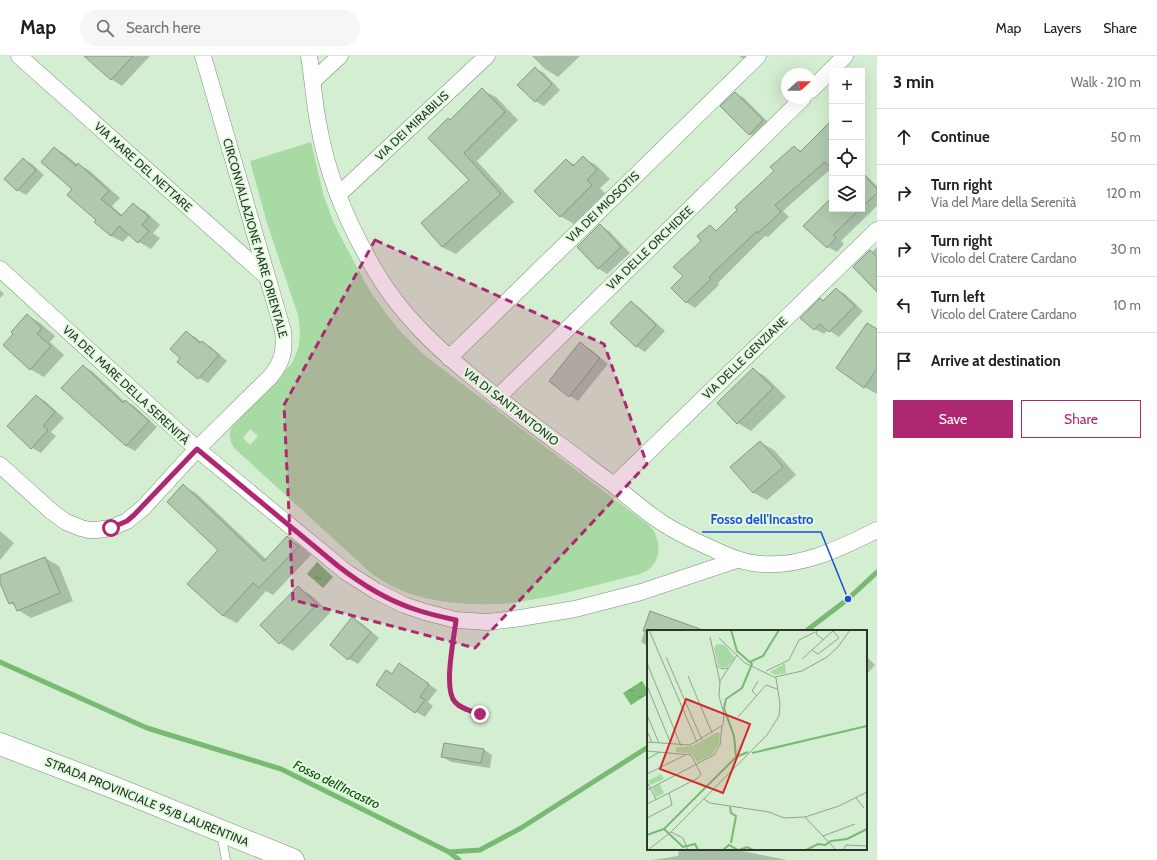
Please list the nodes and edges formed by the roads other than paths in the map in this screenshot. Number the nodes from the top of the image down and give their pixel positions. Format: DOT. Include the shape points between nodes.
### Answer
graph roads {
  1 [pos="19,56"];
  2 [pos="203,56"];
  3 [pos="309,56"];
  4 [pos="340,56"];
  5 [pos="486,56"];
  6 [pos="758,56"];
  7 [pos="845,56"];
  8 [pos="313,81"];
  9 [pos="817,84"];
  10 [pos="796,104"];
  11 [pos="338,195"];
  12 [pos="877,230"];
  13 [pos="0,269"];
  14 [pos="267,277"];
  15 [pos="448,358"];
  16 [pos="497,398"];
  17 [pos="197,449"];
  18 [pos="0,465"];
  19 [pos="614,485"];
  20 [pos="877,530"];
  21 [pos="737,560"];
  22 [pos="0,744"];
  23 [pos="220,830"];
  24 [pos="226,860"];
  25 [pos="293,860"];
  1 -- 14 [label="street, VIA MARE DEL NETTARE"];
  2 -- 14 [label="street, CIRCONVALLAZIONE MARE ORIENTALE"];
  3 -- 8 [label="street, VIA DI SANT'ANTONIO"];
  4 -- 8 [label="street"];
  5 -- 11 [label="street, VIA DEI MIRABILIS"];
  6 -- 15 [label="street, VIA DEI MIOSOTIS"];
  7 -- 9 [label="street"];
  8 -- 11 [label="street, VIA DI SANT'ANTONIO" via="322,142"];
  10 -- 16 [label="street, VIA DELLE ORCHIDEE"];
  11 -- 15 [label="street, VIA DI SANT'ANTONIO" via="361,246 383,284 410,318"];
  12 -- 19 [label="street, VIA DELLE GENZIANE"];
  13 -- 17 [label="street, VIA DEL MARE DELLA SERENITÀ"];
  14 -- 17 [label="street, CIRCONVALLAZIONE MARE ORIENTALE" via="283,332 284,345 280,363 271,376"];
  15 -- 16 [label="street, VIA DI SANT'ANTONIO"];
  16 -- 19 [label="street, VIA DI SANT'ANTONIO"];
  17 -- 18 [label="street, CIRCONVALLAZIONE MARE ORIENTALE" via="134,515 119,525 104,530 81,528 66,522"];
  17 -- 21 [label="street, VIA DEL MARE DELLA SERENITÀ" via="356,579 404,605 456,620 487,622 575,609 641,592"];
  19 -- 21 [label="street, VIA DI SANT'ANTONIO" via="673,529"];
  20 -- 21 [label="street, VIA DI SANT'ANTONIO" via="830,551 799,561 765,565"];
  22 -- 23 [label="main road, STRADA PROVINCIALE 95/B LAURENTINA"];
  23 -- 24 [label="lane"];
  23 -- 25 [label="main road, STRADA PROVINCIALE 95/B LAURENTINA"];
}
